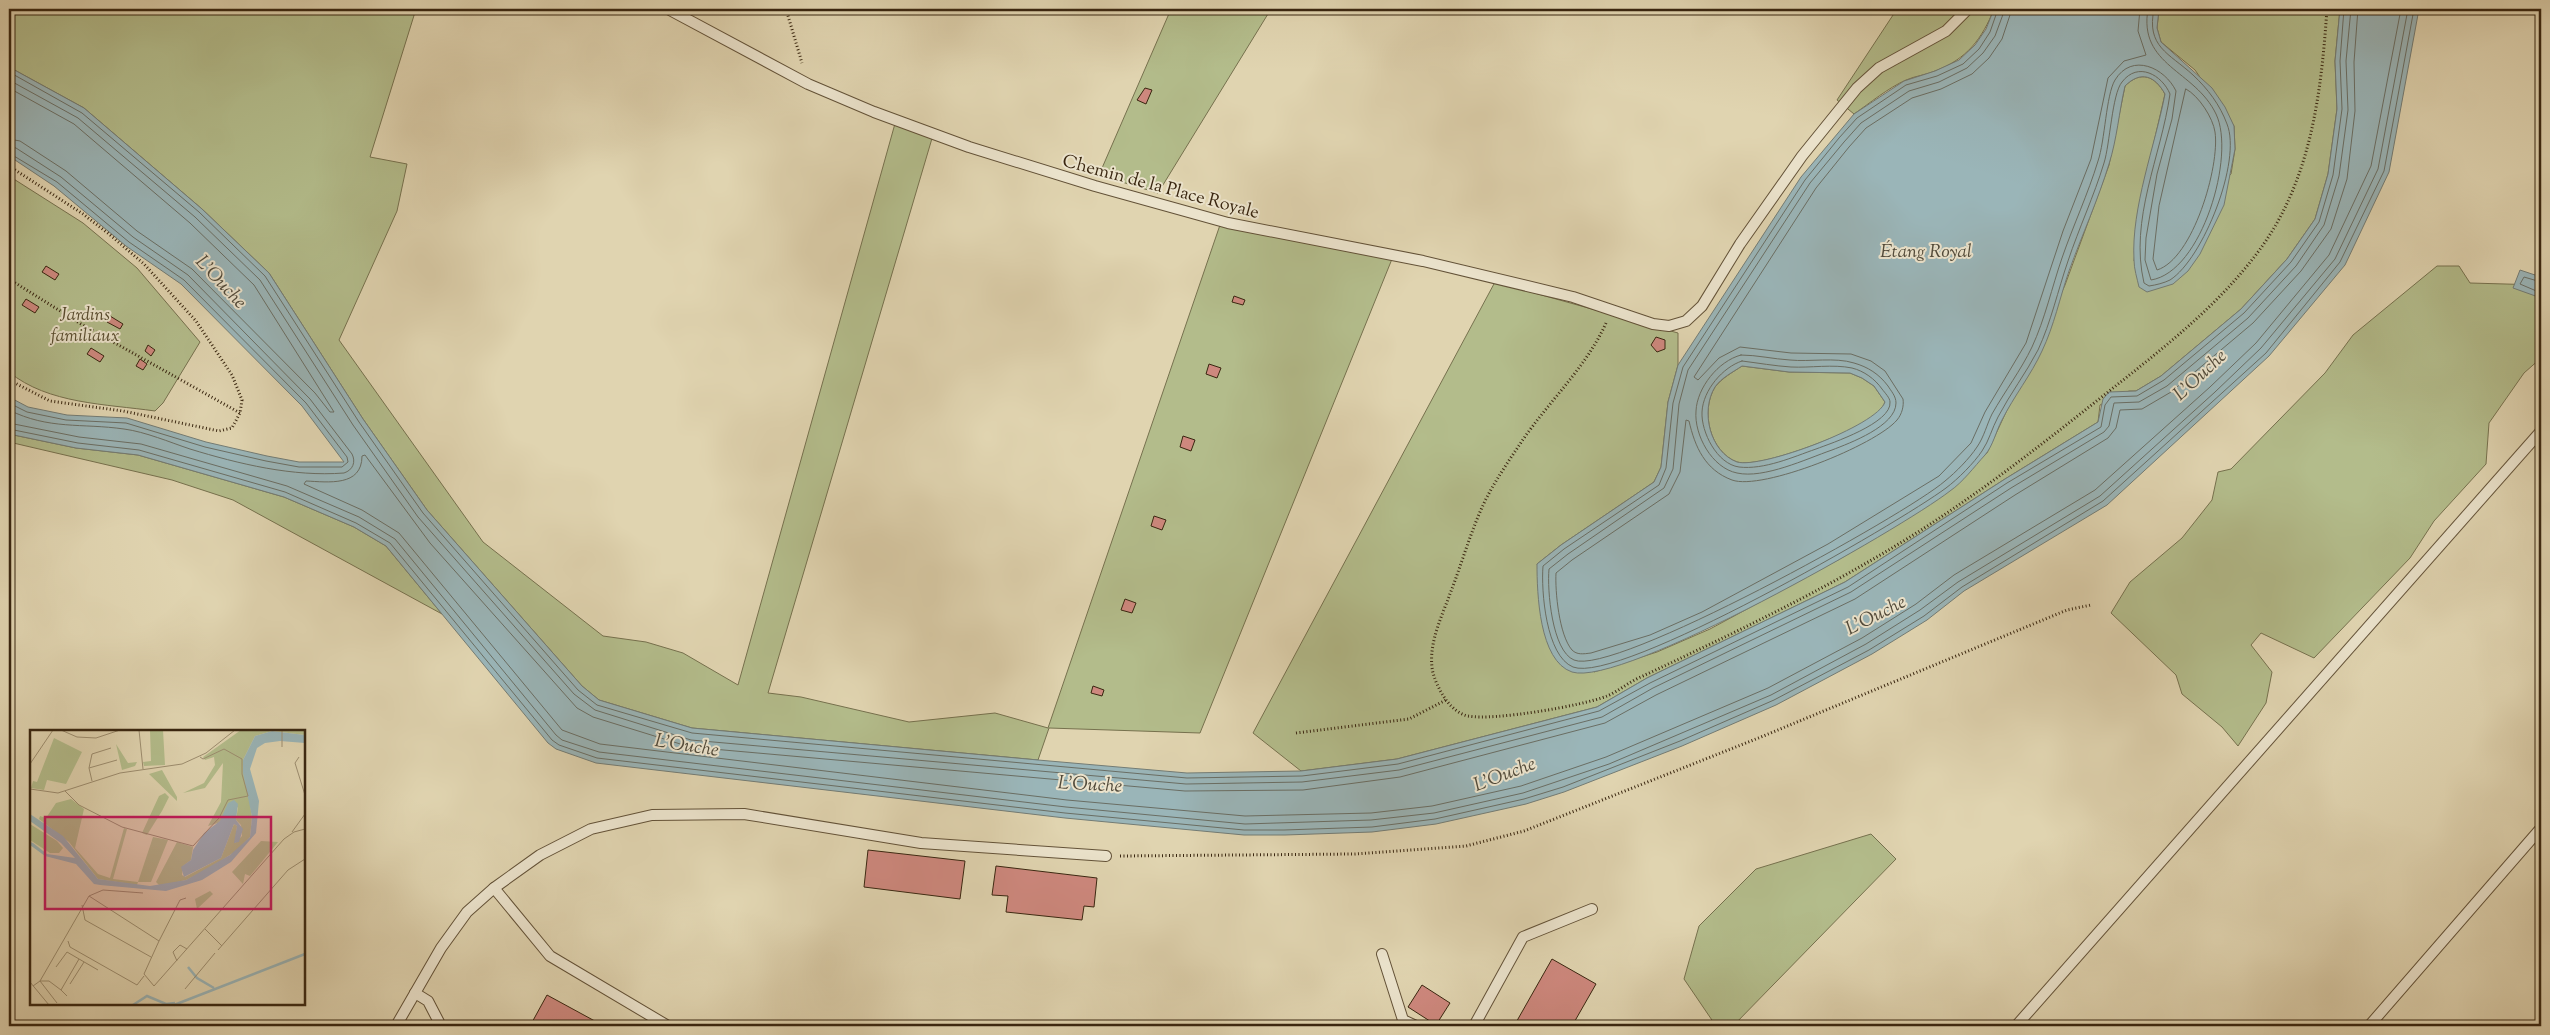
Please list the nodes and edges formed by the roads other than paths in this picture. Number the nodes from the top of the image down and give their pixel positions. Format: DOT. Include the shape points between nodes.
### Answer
graph roads {
  1 [pos="668,9"];
  2 [pos="1968,9"];
  3 [pos="2541,431"];
  4 [pos="2541,828"];
  5 [pos="1106,856"];
  6 [pos="494,888"];
  7 [pos="1592,909"];
  8 [pos="1382,954"];
  9 [pos="415,993"];
  10 [pos="396,1026"];
  11 [pos="440,1026"];
  12 [pos="668,1026"];
  13 [pos="1416,1026"];
  14 [pos="1474,1026"];
  15 [pos="2016,1026"];
  16 [pos="2368,1026"];
  1 -- 2 [label="lane, Chemin de la Place Royale" via="808,84 952,141 1228,223 1423,261 1670,326 1686,321 1702,306 1740,244 1802,156 1857,88 1879,68 1946,31"];
  3 -- 15 [label="lane"];
  4 -- 16 [label="lane"];
  5 -- 6 [label="lane" via="921,843 744,814 652,816 591,829 540,855"];
  6 -- 9 [label="lane" via="467,912"];
  6 -- 12 [label="lane" via="550,956"];
  7 -- 14 [label="lane" via="1523,937"];
  8 -- 13 [label="lane" via="1403,1020"];
  9 -- 10 [label="lane"];
  9 -- 11 [label="lane" via="428,1001"];
}
